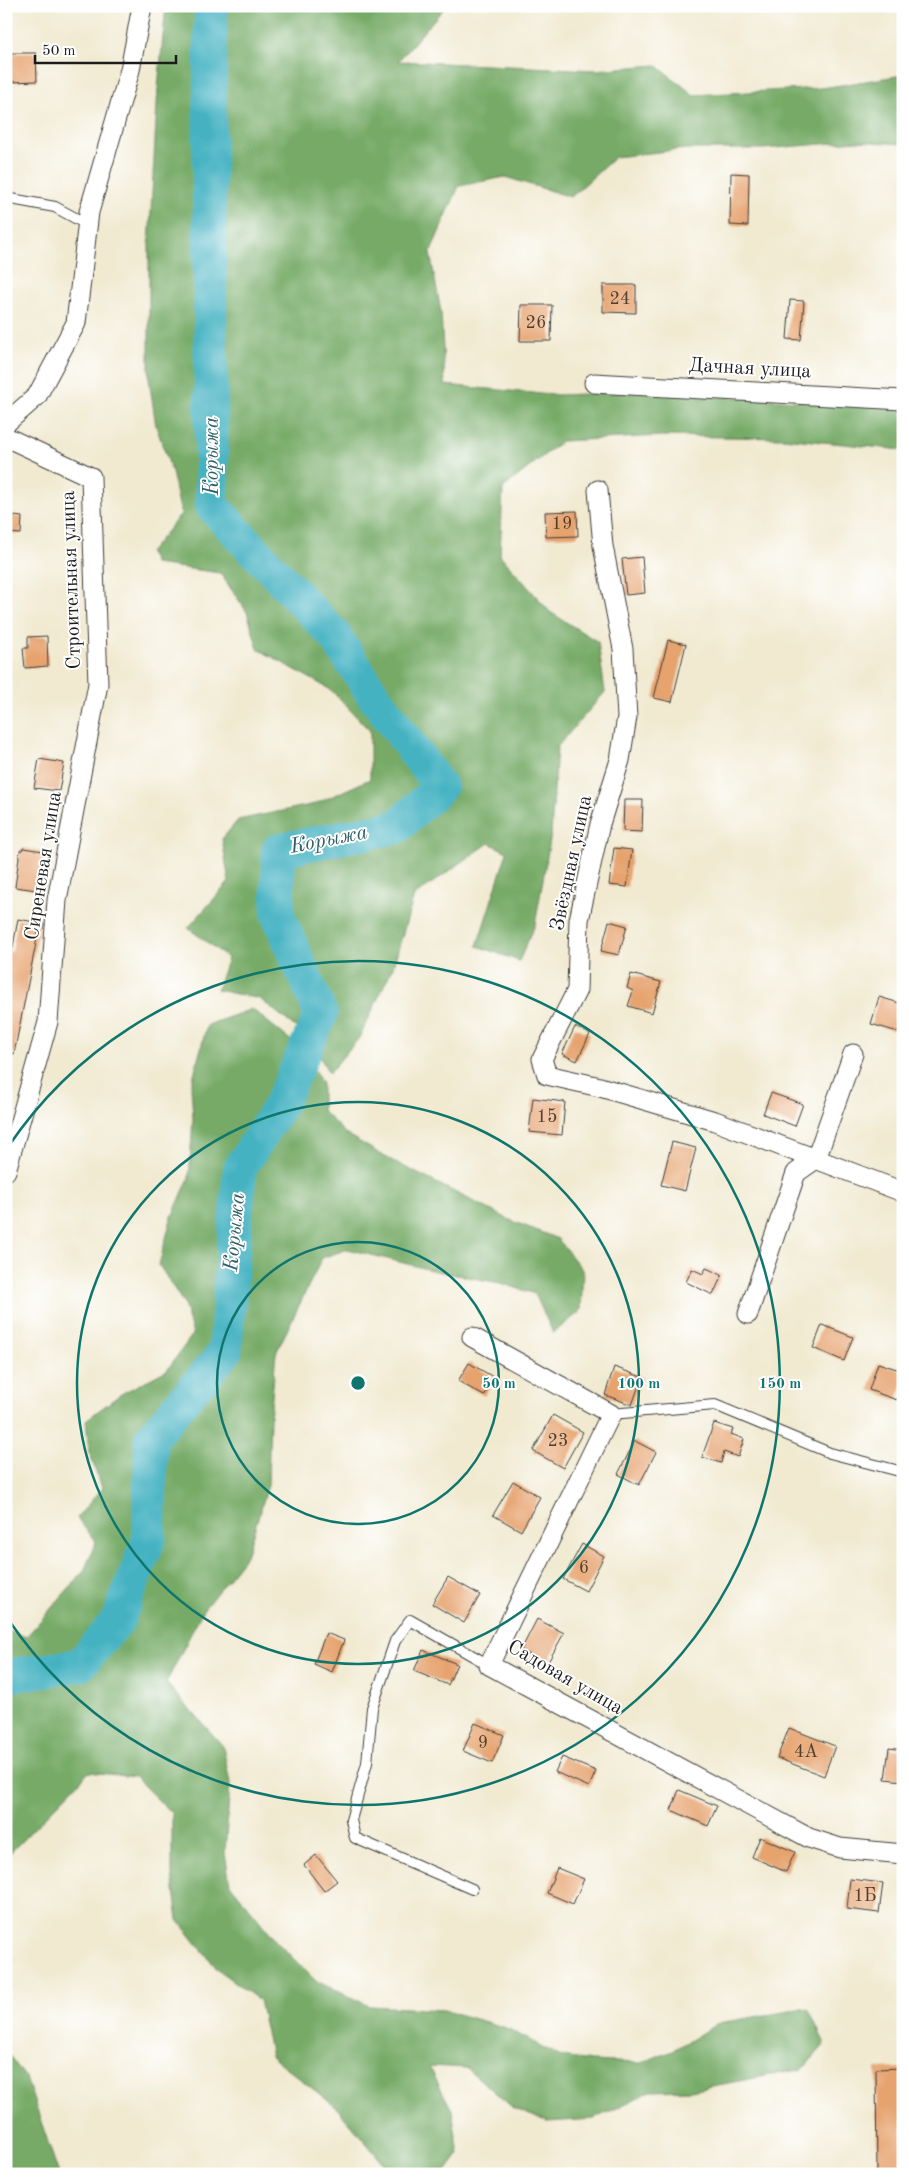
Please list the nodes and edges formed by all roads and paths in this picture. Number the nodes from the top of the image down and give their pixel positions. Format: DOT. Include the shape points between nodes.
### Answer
graph roads {
  1 [pos="142,6"];
  2 [pos="6,198"];
  3 [pos="88,225"];
  4 [pos="594,383"];
  5 [pos="903,400"];
  6 [pos="6,423"];
  7 [pos="6,437"];
  8 [pos="598,490"];
  9 [pos="98,684"];
  10 [pos="853,1054"];
  11 [pos="816,1159"];
  12 [pos="6,1171"];
  13 [pos="903,1192"];
  14 [pos="748,1314"];
  15 [pos="472,1337"];
  16 [pos="611,1414"];
  17 [pos="903,1472"];
  18 [pos="489,1665"];
  19 [pos="903,1854"];
  20 [pos="472,1889"];
  1 -- 3 [label="street" via="130,70"];
  2 -- 3 [label="lane" via="54,207"];
  3 -- 6 [label="street" via="76,323 37,396"];
  4 -- 5 [label="street, Дачная улица"];
  7 -- 9 [label="street, Строительная улица" via="91,477"];
  8 -- 11 [label="street, Звёздная улица" via="603,546 623,649 626,717 620,760 600,824 579,920 577,990 542,1059 547,1075 715,1121"];
  9 -- 12 [label="street, Сиреневая улица" via="57,900 48,1022"];
  10 -- 11 [label="street"];
  11 -- 13 [label="street, Звёздная улица"];
  11 -- 14 [label="street" via="796,1173"];
  15 -- 16 [label="street"];
  16 -- 17 [label="lane" via="715,1405 830,1453"];
  16 -- 18 [label="street, Садовая улица"];
  18 -- 19 [label="street, Садовая улица" via="809,1838 840,1848"];
  18 -- 20 [label="lane" via="410,1620 395,1642 372,1708 367,1763 351,1820 356,1838"];
}
